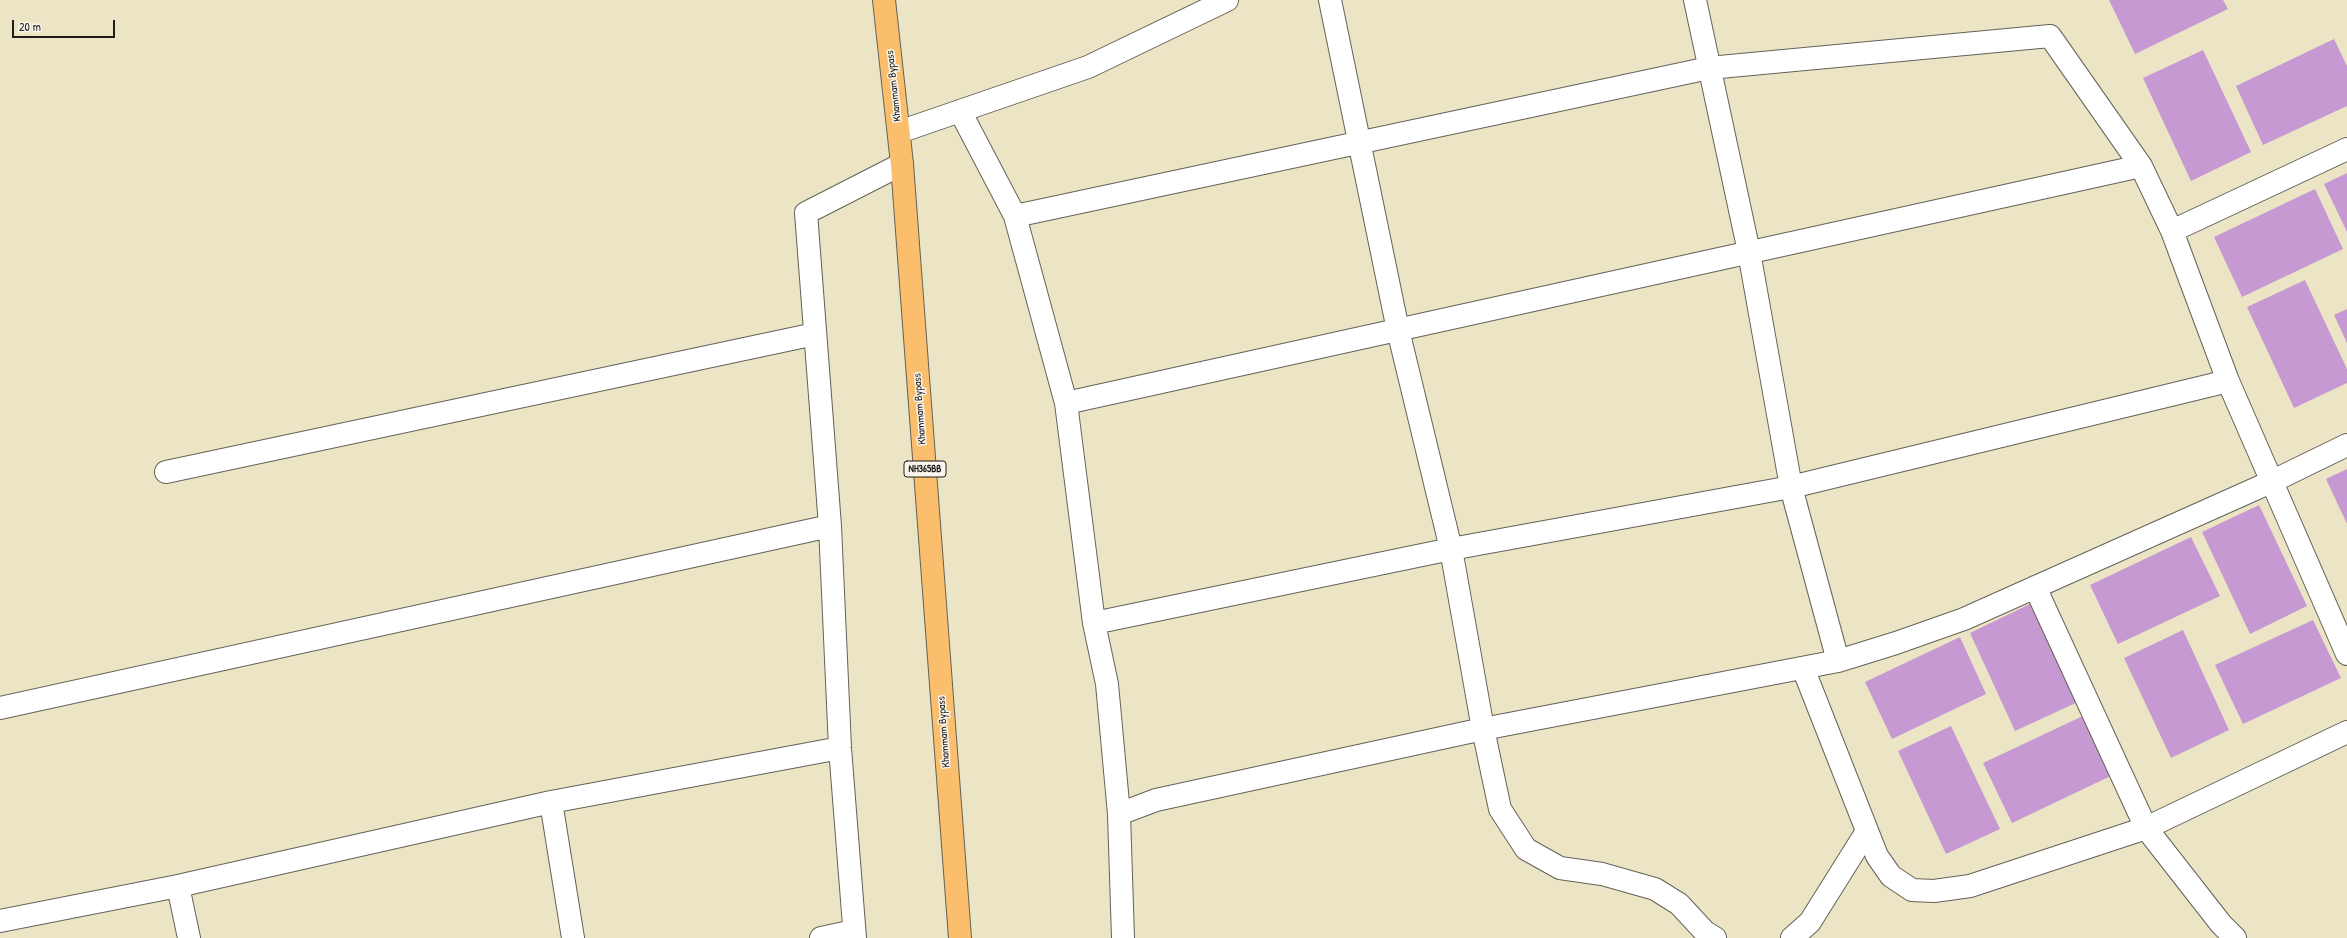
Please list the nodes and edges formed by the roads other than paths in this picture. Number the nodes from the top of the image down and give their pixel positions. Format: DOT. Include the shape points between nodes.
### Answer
graph roads {
  1 [pos="884,0"];
  2 [pos="1227,0"];
  3 [pos="1330,0"];
  4 [pos="1695,0"];
  5 [pos="1709,68"];
  6 [pos="960,111"];
  7 [pos="898,132"];
  8 [pos="1359,143"];
  9 [pos="2347,149"];
  10 [pos="902,164"];
  11 [pos="2141,166"];
  12 [pos="1015,216"];
  13 [pos="2172,231"];
  14 [pos="1749,252"];
  15 [pos="1398,330"];
  16 [pos="815,334"];
  17 [pos="2228,381"];
  18 [pos="1066,403"];
  19 [pos="2347,445"];
  20 [pos="166,472"];
  21 [pos="2273,481"];
  22 [pos="1791,487"];
  23 [pos="830,526"];
  24 [pos="1451,550"];
  25 [pos="2035,587"];
  26 [pos="1094,623"];
  27 [pos="2347,654"];
  28 [pos="1838,661"];
  29 [pos="1803,668"];
  30 [pos="0,708"];
  31 [pos="1483,729"];
  32 [pos="2347,732"];
  33 [pos="840,748"];
  34 [pos="551,802"];
  35 [pos="1119,814"];
  36 [pos="2146,828"];
  37 [pos="1867,831"];
  38 [pos="178,886"];
  39 [pos="0,921"];
  40 [pos="855,935"];
  41 [pos="189,938"];
  42 [pos="574,938"];
  43 [pos="821,938"];
  44 [pos="960,938"];
  45 [pos="1123,938"];
  46 [pos="1715,938"];
  47 [pos="1792,938"];
  48 [pos="2235,938"];
  1 -- 7 [label="highway, Khammam Bypass / NH365BB"];
  2 -- 6 [label="street" via="1088,67"];
  3 -- 8 [label="street"];
  4 -- 5 [label="street"];
  5 -- 8 [label="street"];
  5 -- 11 [label="street" via="2050,36"];
  5 -- 14 [label="street"];
  6 -- 7 [label="street"];
  6 -- 12 [label="street"];
  7 -- 10 [label="highway, Khammam Bypass / NH365BB"];
  8 -- 12 [label="street"];
  8 -- 15 [label="street"];
  9 -- 13 [label="street"];
  10 -- 16 [label="street" via="806,213"];
  10 -- 44 [label="highway, Khammam Bypass / NH365BB"];
  11 -- 13 [label="street"];
  11 -- 14 [label="street"];
  12 -- 18 [label="street"];
  13 -- 17 [label="street"];
  14 -- 15 [label="street"];
  14 -- 22 [label="street"];
  15 -- 18 [label="street"];
  15 -- 24 [label="street"];
  16 -- 20 [label="street"];
  16 -- 23 [label="street"];
  17 -- 21 [label="street"];
  17 -- 22 [label="street"];
  18 -- 26 [label="street"];
  19 -- 21 [label="street"];
  21 -- 25 [label="street"];
  21 -- 27 [label="street"];
  22 -- 24 [label="street"];
  22 -- 28 [label="street"];
  23 -- 30 [label="street"];
  23 -- 33 [label="street"];
  24 -- 26 [label="street"];
  24 -- 31 [label="street"];
  25 -- 28 [label="street" via="1964,619"];
  25 -- 36 [label="street"];
  26 -- 35 [label="street" via="1107,684"];
  28 -- 29 [label="street"];
  29 -- 31 [label="street"];
  29 -- 37 [label="street"];
  31 -- 35 [label="street" via="1156,800"];
  31 -- 46 [label="street" via="1500,808 1526,849 1560,868 1602,874 1656,888 1679,904 1705,932"];
  32 -- 36 [label="street"];
  33 -- 34 [label="street"];
  33 -- 40 [label="street"];
  34 -- 38 [label="street"];
  34 -- 42 [label="street"];
  35 -- 45 [label="street"];
  36 -- 37 [label="street" via="1970,886 1934,892 1912,890 1891,876 1877,856"];
  36 -- 48 [label="street" via="2221,924"];
  37 -- 47 [label="street" via="1810,922"];
  38 -- 39 [label="street"];
  38 -- 41 [label="street"];
  40 -- 43 [label="street"];
}
